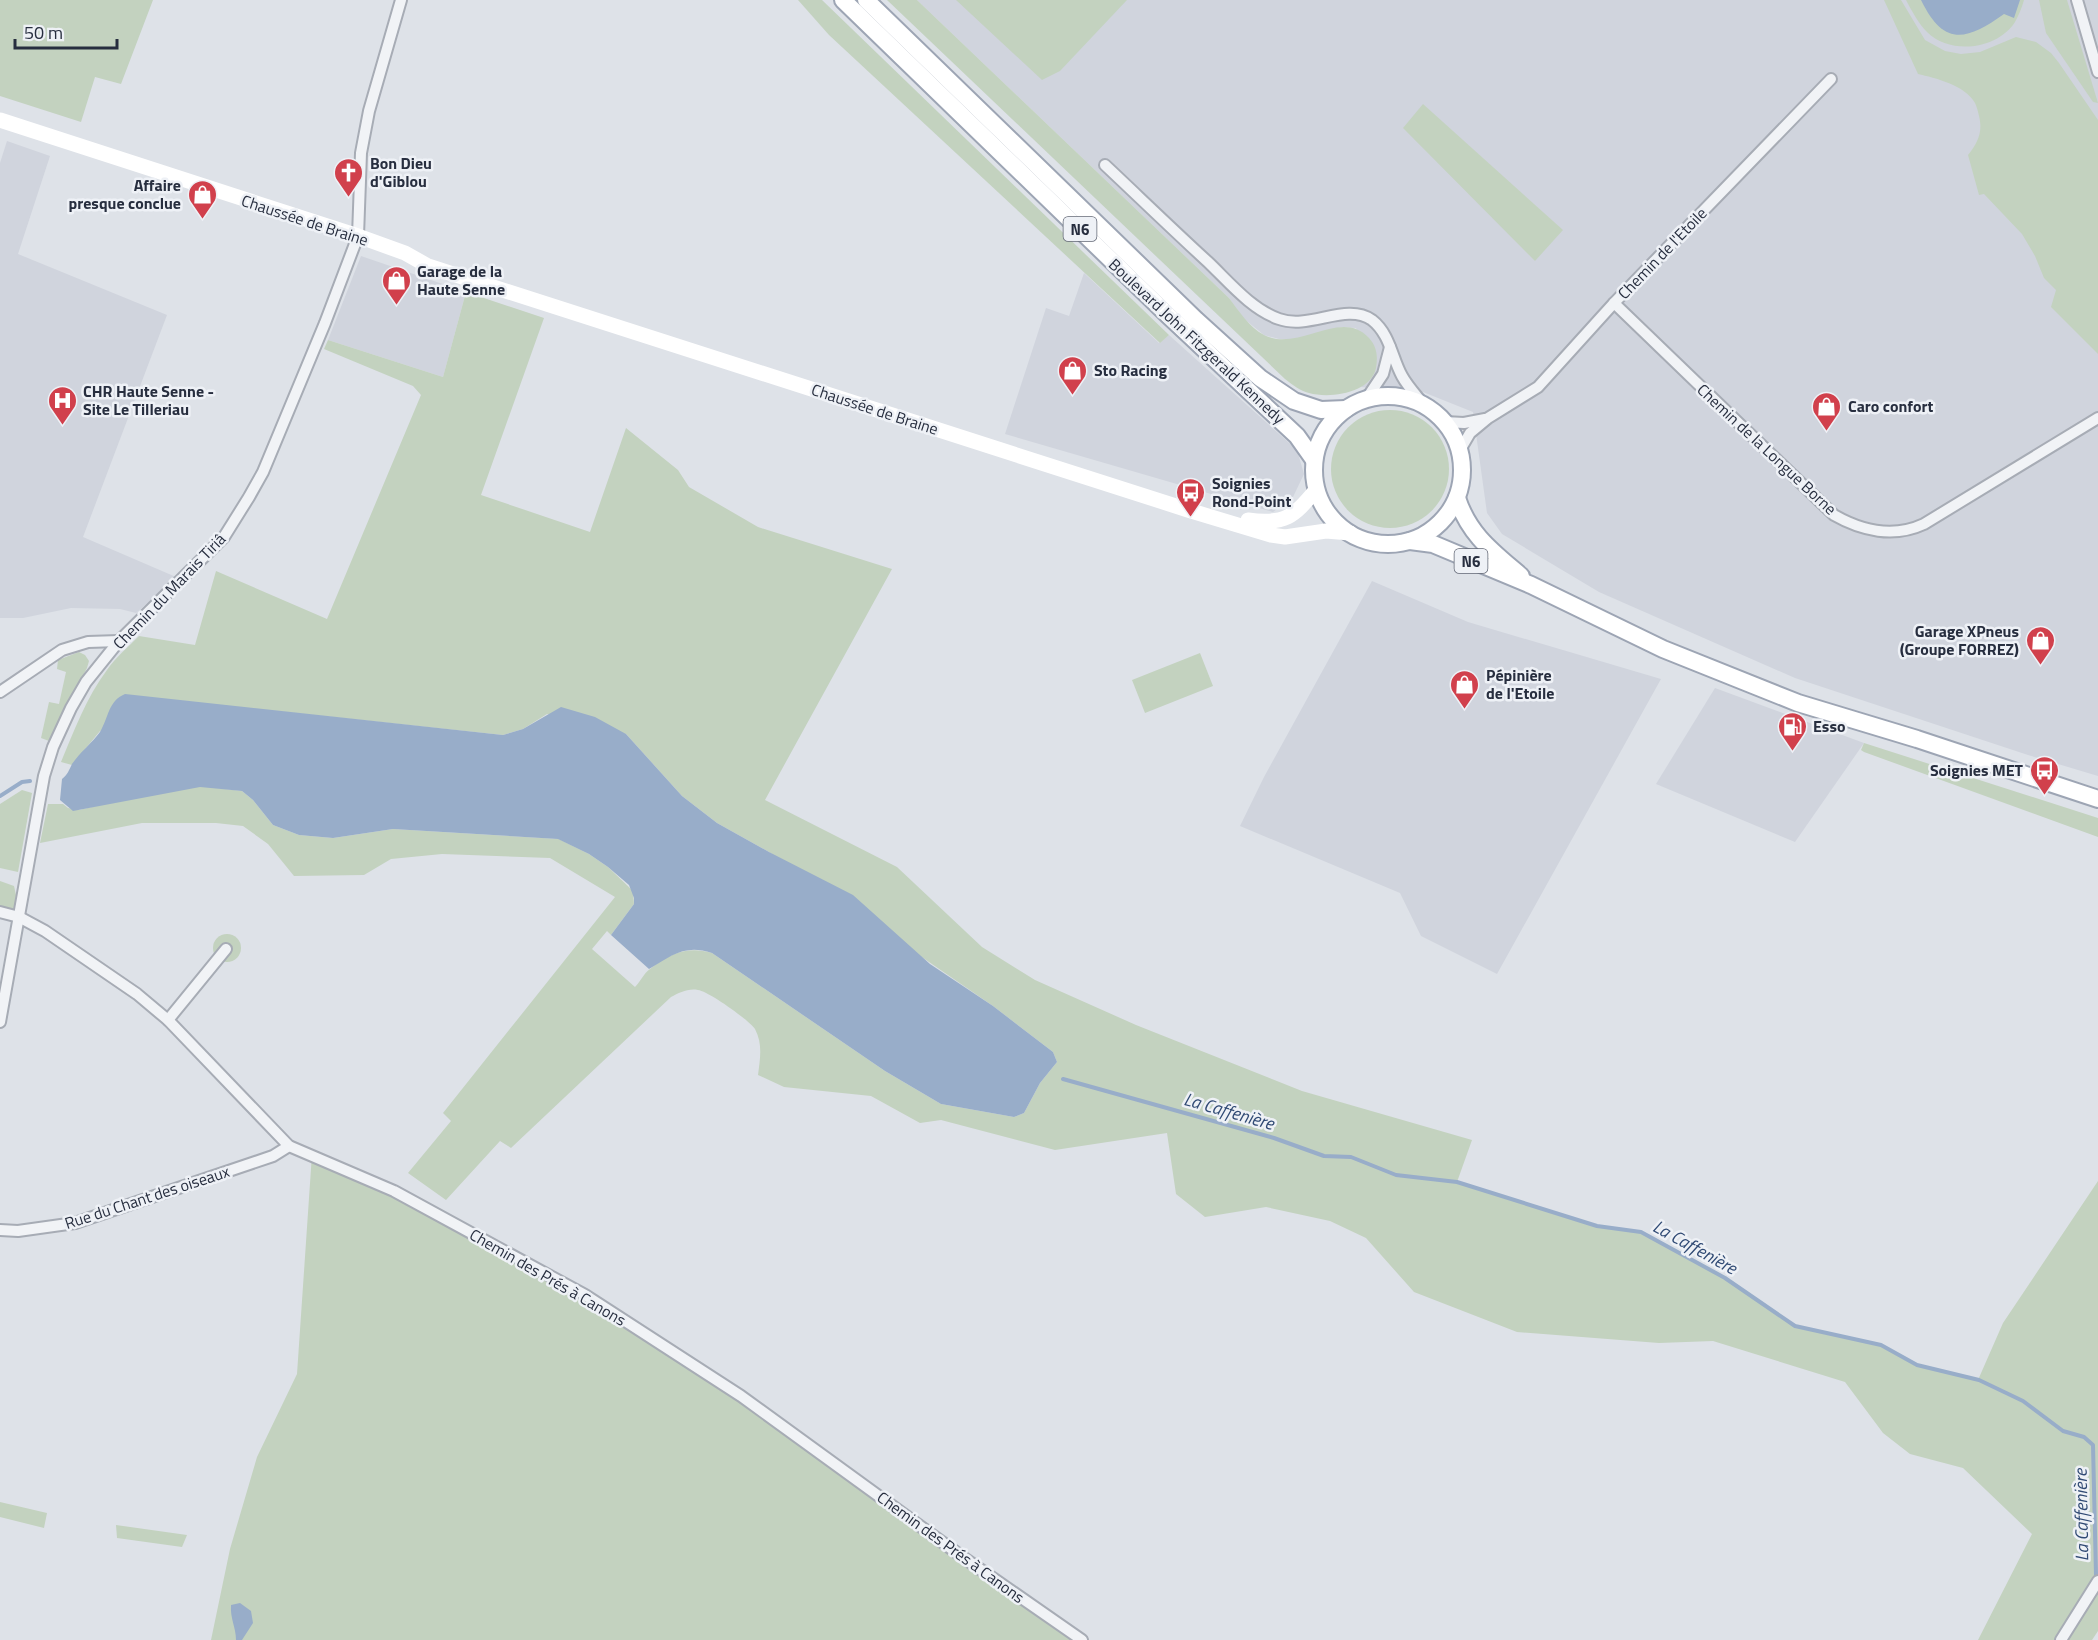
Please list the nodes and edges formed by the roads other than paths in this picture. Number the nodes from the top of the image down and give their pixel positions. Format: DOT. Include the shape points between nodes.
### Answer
graph roads {
  1 [pos="400,0"];
  2 [pos="843,0"];
  3 [pos="866,0"];
  4 [pos="2077,0"];
  5 [pos="2098,72"];
  6 [pos="1831,79"];
  7 [pos="0,120"];
  8 [pos="1104,165"];
  9 [pos="358,236"];
  10 [pos="405,253"];
  11 [pos="1614,303"];
  12 [pos="1390,347"];
  13 [pos="1367,398"];
  14 [pos="1424,405"];
  15 [pos="1346,409"];
  16 [pos="1488,418"];
  17 [pos="2098,418"];
  18 [pos="1445,422"];
  19 [pos="1460,450"];
  20 [pos="1314,460"];
  21 [pos="1316,489"];
  22 [pos="1457,498"];
  23 [pos="1350,533"];
  24 [pos="1410,541"];
  25 [pos="1531,585"];
  26 [pos="119,641"];
  27 [pos="0,692"];
  28 [pos="2098,799"];
  29 [pos="0,912"];
  30 [pos="19,917"];
  31 [pos="226,949"];
  32 [pos="168,1020"];
  33 [pos="0,1022"];
  34 [pos="289,1146"];
  35 [pos="0,1230"];
  36 [pos="2098,1581"];
  37 [pos="1082,1640"];
  38 [pos="2061,1640"];
  1 -- 9 [label="street, Chemin du Marais Tiriâ" via="361,153"];
  2 -- 20 [label="main road, Boulevard John Fitzgerald Kennedy / N6" via="1297,436"];
  3 -- 15 [label="main road, Boulevard John Fitzgerald Kennedy / N6" via="1260,378 1294,401 1321,411"];
  4 -- 5 [label="street"];
  6 -- 11 [label="street, Chemin de l'Etoile"];
  7 -- 9 [label="street, Chaussée de Braine"];
  8 -- 12 [label="street" via="1258,307 1289,322 1349,314 1363,316 1378,327"];
  9 -- 10 [label="street, Chaussée de Braine"];
  9 -- 26 [label="street, Chemin du Marais Tiriâ" via="263,472 249,497 224,537"];
  10 -- 21 [label="street, Chaussée de Braine" via="434,257 1247,520 1282,521"];
  10 -- 23 [label="street, Chaussée de Braine" via="428,266 1271,535"];
  11 -- 16 [label="street, Chemin de l'Etoile" via="1538,387"];
  11 -- 17 [label="street, Chemin de la Longue Borne" via="1834,515 1853,526 1903,530 1924,524"];
  12 -- 13 [label="street" via="1383,374"];
  12 -- 14 [label="street" via="1401,375"];
  13 -- 14 [label="main road, N6" via="1396,396"];
  13 -- 15 [label="main road, N6"];
  14 -- 18 [label="main road, N6"];
  15 -- 20 [label="main road, N6" via="1325,431"];
  16 -- 18 [label="street, Chemin de l'Etoile"];
  16 -- 19 [label="street, Chemin de l'Etoile" via="1470,434"];
  18 -- 19 [label="main road, N6"];
  19 -- 22 [label="main road, N6" via="1462,474"];
  20 -- 21 [label="main road, N6"];
  21 -- 23 [label="main road, N6" via="1328,514"];
  22 -- 24 [label="main road, N6" via="1433,529"];
  22 -- 25 [label="main road, N6" via="1479,540"];
  23 -- 24 [label="main road, N6" via="1376,543"];
  24 -- 25 [label="main road, N6" via="1433,544"];
  25 -- 28 [label="main road, N6" via="1663,650 1798,703"];
  26 -- 27 [label="street" via="88,642 63,650"];
  26 -- 30 [label="street, Chemin du Marais Tiriâ" via="86,682 53,747 44,776"];
  29 -- 30 [label="street, Chemin des Prés à Canons"];
  30 -- 32 [label="street, Chemin des Prés à Canons" via="137,994"];
  30 -- 33 [label="street, Chemin du Marais Tiriâ"];
  31 -- 32 [label="street"];
  32 -- 34 [label="street, Chemin des Prés à Canons"];
  34 -- 35 [label="street, Rue du Chant des oiseaux" via="273,1156 75,1223"];
  34 -- 37 [label="street, Chemin des Prés à Canons" via="394,1191 585,1295 741,1396"];
  36 -- 38 [label="street"];
}
